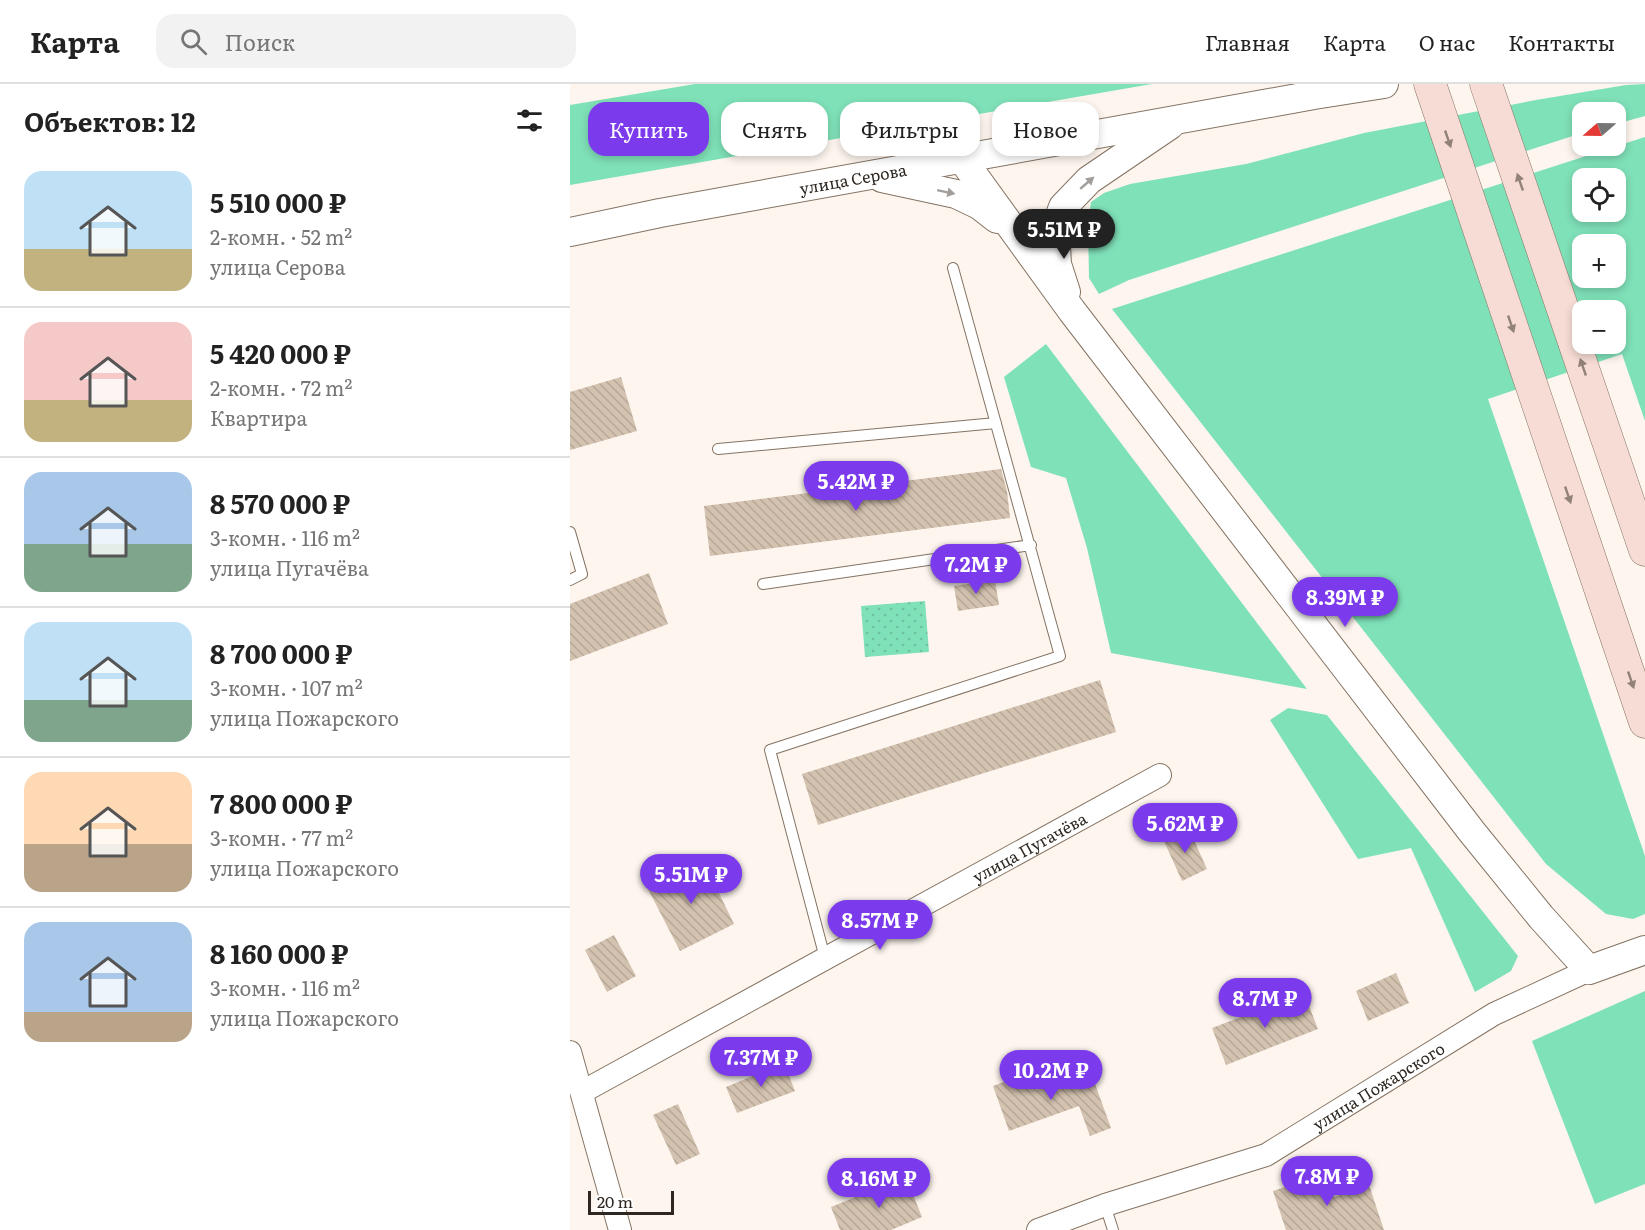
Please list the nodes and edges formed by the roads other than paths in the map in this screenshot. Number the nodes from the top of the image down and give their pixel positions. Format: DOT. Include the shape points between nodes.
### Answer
graph roads {
  1 [pos="1384,84"];
  2 [pos="1430,84"];
  3 [pos="1486,84"];
  4 [pos="1178,119"];
  5 [pos="962,159"];
  6 [pos="868,176"];
  7 [pos="570,232"];
  8 [pos="1019,237"];
  9 [pos="953,268"];
  10 [pos="1072,311"];
  11 [pos="996,423"];
  12 [pos="718,449"];
  13 [pos="570,532"];
  14 [pos="1031,545"];
  15 [pos="1645,550"];
  16 [pos="570,580"];
  17 [pos="763,584"];
  18 [pos="1645,722"];
  19 [pos="1160,775"];
  20 [pos="1645,950"];
  21 [pos="825,958"];
  22 [pos="1589,970"];
  23 [pos="570,1052"];
  24 [pos="582,1092"];
  25 [pos="1106,1205"];
  26 [pos="620,1230"];
  27 [pos="1038,1230"];
  28 [pos="1113,1230"];
  1 -- 4 [label="street, улица Серова"];
  2 -- 18 [label="main road, one-way"];
  15 -- 3 [label="main road, one-way"];
  4 -- 5 [label="street, улица Серова"];
  10 -- 4 [label="street, one-way" via="1057,264 1055,228 1063,207 1089,180"];
  5 -- 6 [label="street, улица Серова"];
  5 -- 8 [label="street"];
  6 -- 7 [label="street, улица Серова"];
  6 -- 8 [label="street, one-way" via="956,194 980,205"];
  8 -- 10 [label="street"];
  9 -- 11 [label="lane"];
  10 -- 22 [label="street" via="1472,831"];
  11 -- 12 [label="lane"];
  11 -- 14 [label="lane"];
  13 -- 16 [label="lane" via="582,574"];
  14 -- 17 [label="lane"];
  14 -- 21 [label="lane" via="1060,656 770,750"];
  19 -- 21 [label="street, улица Пугачёва"];
  20 -- 22 [label="street, улица Пожарского"];
  21 -- 24 [label="street, улица Пугачёва"];
  22 -- 25 [label="street, улица Пожарского" via="1494,1014 1266,1155"];
  23 -- 24 [label="street"];
  24 -- 26 [label="street"];
  25 -- 27 [label="street, улица Пожарского"];
  25 -- 28 [label="lane"];
}
